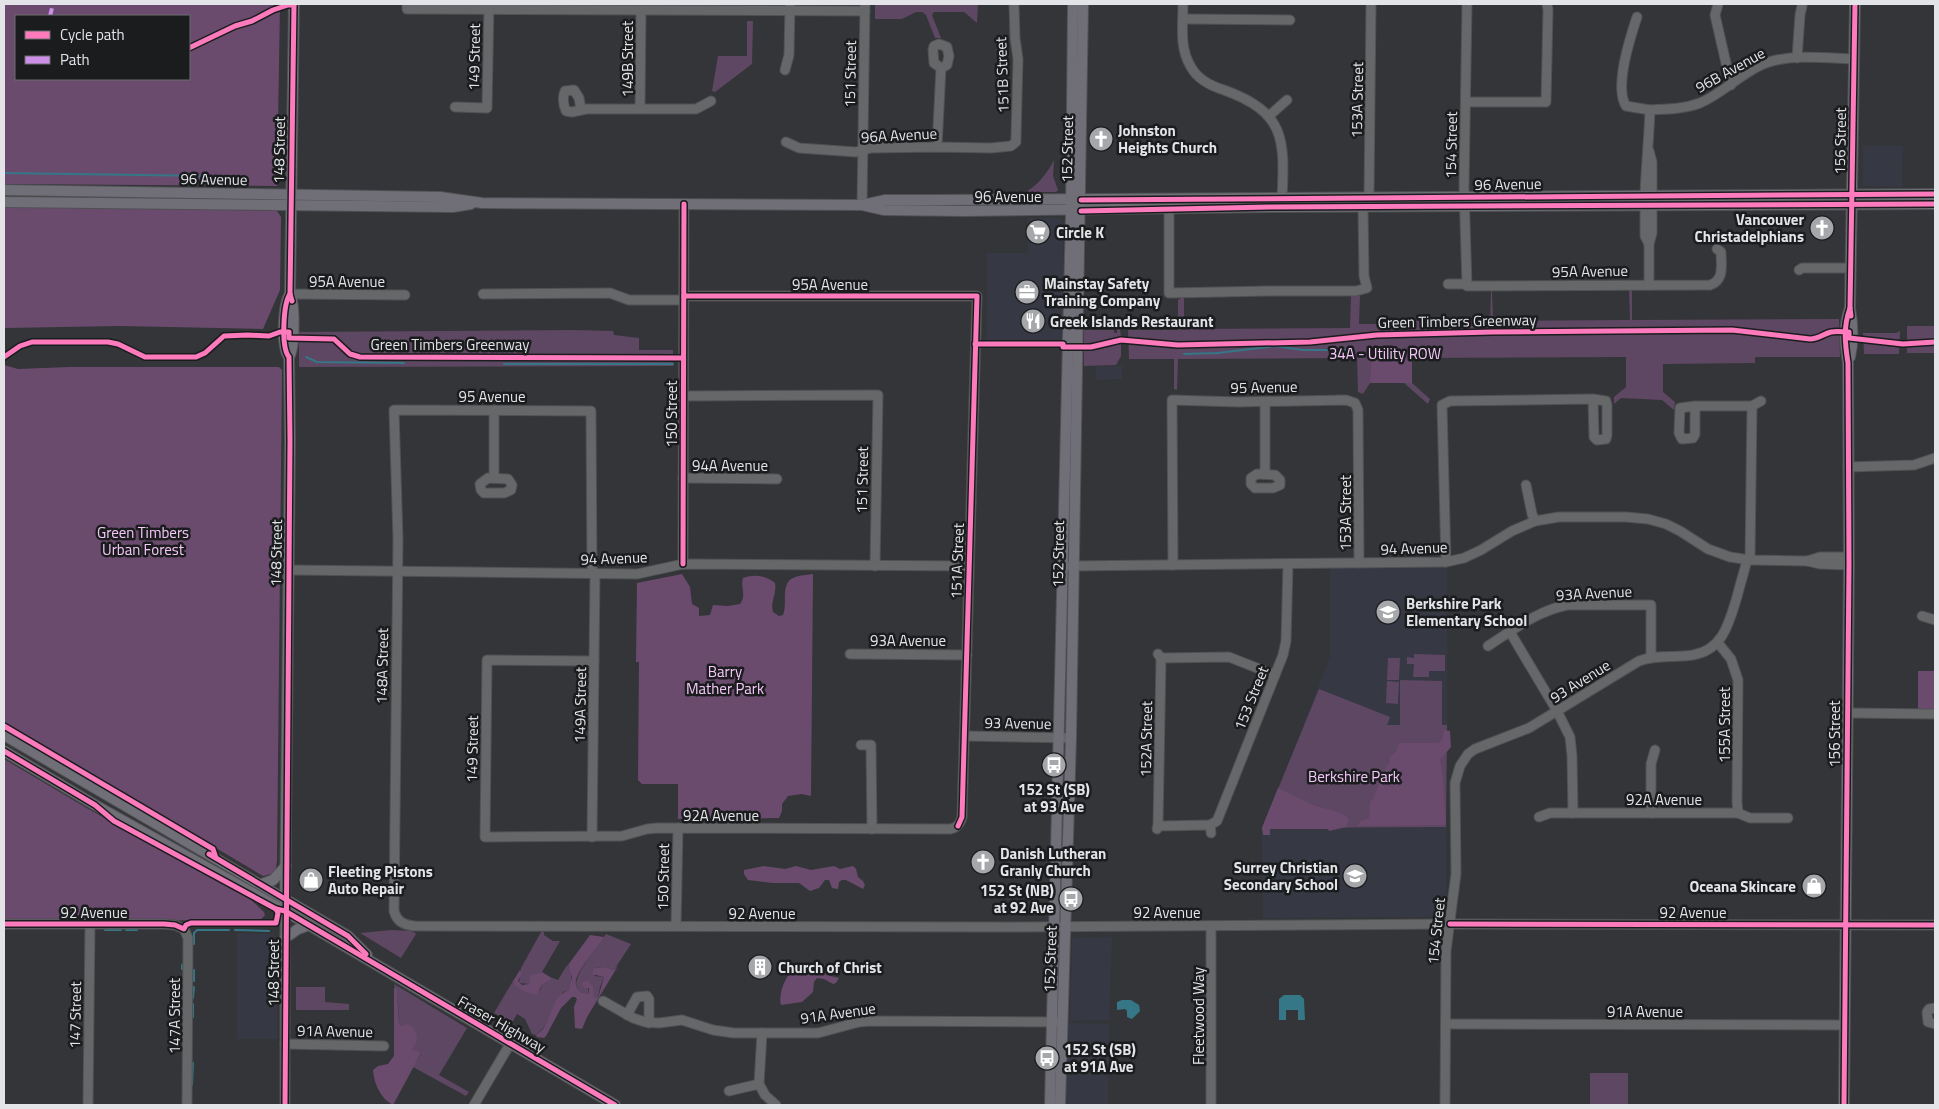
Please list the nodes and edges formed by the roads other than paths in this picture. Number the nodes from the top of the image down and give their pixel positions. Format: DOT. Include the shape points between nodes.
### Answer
graph roads {
  1 [pos="294,4"];
  2 [pos="1014,4"];
  3 [pos="1073,4"];
  4 [pos="1083,4"];
  5 [pos="1183,4"];
  6 [pos="1371,4"];
  7 [pos="1466,4"];
  8 [pos="1718,4"];
  9 [pos="1854,4"];
  10 [pos="407,6"];
  11 [pos="489,6"];
  12 [pos="1550,6"];
  13 [pos="1802,6"];
  14 [pos="790,7"];
  15 [pos="865,8"];
  16 [pos="641,10"];
  17 [pos="1637,17"];
  18 [pos="1183,19"];
  19 [pos="1290,20"];
  20 [pos="1797,58"];
  21 [pos="1854,59"];
  22 [pos="941,68"];
  23 [pos="786,70"];
  24 [pos="1731,85"];
  25 [pos="1287,100"];
  26 [pos="711,101"];
  27 [pos="1466,102"];
  28 [pos="455,107"];
  29 [pos="640,108"];
  30 [pos="581,110"];
  31 [pos="1650,110"];
  32 [pos="1269,116"];
  33 [pos="786,142"];
  34 [pos="1014,144"];
  35 [pos="937,147"];
  36 [pos="863,150"];
  37 [pos="4,190"];
  38 [pos="1935,194"];
  39 [pos="1369,197"];
  40 [pos="1282,198"];
  41 [pos="291,200"];
  42 [pos="1852,200"];
  43 [pos="4,202"];
  44 [pos="1465,202"];
  45 [pos="1647,202"];
  46 [pos="684,204"];
  47 [pos="1935,204"];
  48 [pos="862,205"];
  49 [pos="1076,205"];
  50 [pos="1270,207"];
  51 [pos="1363,207"];
  52 [pos="1169,209"];
  53 [pos="1717,249"];
  54 [pos="1851,268"];
  55 [pos="1799,270"];
  56 [pos="1448,284"];
  57 [pos="1467,285"];
  58 [pos="1649,285"];
  59 [pos="290,294"];
  60 [pos="405,294"];
  61 [pos="484,294"];
  62 [pos="977,296"];
  63 [pos="684,298"];
  64 [pos="1068,330"];
  65 [pos="1078,338"];
  66 [pos="684,396"];
  67 [pos="1593,399"];
  68 [pos="1761,401"];
  69 [pos="1265,402"];
  70 [pos="1355,403"];
  71 [pos="1695,406"];
  72 [pos="1752,406"];
  73 [pos="394,410"];
  74 [pos="494,410"];
  75 [pos="591,410"];
  76 [pos="1935,459"];
  77 [pos="1848,466"];
  78 [pos="1266,474"];
  79 [pos="494,478"];
  80 [pos="683,478"];
  81 [pos="777,479"];
  82 [pos="1526,485"];
  83 [pos="1535,521"];
  84 [pos="1748,560"];
  85 [pos="1849,561"];
  86 [pos="1446,562"];
  87 [pos="1359,563"];
  88 [pos="683,564"];
  89 [pos="1288,564"];
  90 [pos="1173,565"];
  91 [pos="874,566"];
  92 [pos="969,566"];
  93 [pos="1067,566"];
  94 [pos="289,570"];
  95 [pos="397,570"];
  96 [pos="594,573"];
  97 [pos="1922,616"];
  98 [pos="1935,620"];
  99 [pos="1510,632"];
  100 [pos="1718,643"];
  101 [pos="1488,646"];
  102 [pos="850,654"];
  103 [pos="967,655"];
  104 [pos="1651,656"];
  105 [pos="594,661"];
  106 [pos="1275,675"];
  107 [pos="1557,711"];
  108 [pos="1847,713"];
  109 [pos="1935,714"];
  110 [pos="4,735"];
  111 [pos="964,736"];
  112 [pos="1058,738"];
  113 [pos="1071,738"];
  114 [pos="861,745"];
  115 [pos="1655,750"];
  116 [pos="4,751"];
  117 [pos="1463,761"];
  118 [pos="1573,813"];
  119 [pos="1651,813"];
  120 [pos="1738,813"];
  121 [pos="1539,817"];
  122 [pos="1788,818"];
  123 [pos="958,826"];
  124 [pos="678,828"];
  125 [pos="872,829"];
  126 [pos="1211,829"];
  127 [pos="485,837"];
  128 [pos="592,837"];
  129 [pos="286,866"];
  130 [pos="262,884"];
  131 [pos="286,898"];
  132 [pos="285,911"];
  133 [pos="399,921"];
  134 [pos="4,924"];
  135 [pos="90,924"];
  136 [pos="1450,924"];
  137 [pos="1846,924"];
  138 [pos="309,925"];
  139 [pos="1935,925"];
  140 [pos="676,926"];
  141 [pos="1211,926"];
  142 [pos="1053,927"];
  143 [pos="1066,927"];
  144 [pos="184,929"];
  145 [pos="286,938"];
  146 [pos="377,965"];
  147 [pos="603,1001"];
  148 [pos="1935,1008"];
  149 [pos="627,1015"];
  150 [pos="1057,1022"];
  151 [pos="649,1023"];
  152 [pos="1446,1024"];
  153 [pos="1935,1024"];
  154 [pos="1844,1025"];
  155 [pos="762,1033"];
  156 [pos="285,1044"];
  157 [pos="510,1044"];
  158 [pos="384,1046"];
  159 [pos="759,1084"];
  160 [pos="729,1091"];
  161 [pos="88,1105"];
  162 [pos="187,1105"];
  163 [pos="285,1105"];
  164 [pos="474,1105"];
  165 [pos="615,1105"];
  166 [pos="776,1105"];
  167 [pos="1050,1105"];
  168 [pos="1060,1105"];
  169 [pos="1211,1105"];
  170 [pos="1445,1105"];
  171 [pos="1844,1105"];
  1 -- 41 [label="main road, 148 Street"];
  2 -- 34 [label="street, 151B Street" via="1018,59"];
  3 -- 49 [label="main road, 152 Street"];
  4 -- 49 [label="main road, 152 Street"];
  5 -- 18 [label="street"];
  6 -- 39 [label="street, 153A Street"];
  7 -- 27 [label="street, 154 Street"];
  8 -- 24 [label="street" via="1715,15"];
  9 -- 21 [label="main road, 156 Street"];
  10 -- 11 [label="street"];
  11 -- 16 [label="street"];
  11 -- 28 [label="street, 149 Street" via="487,108"];
  12 -- 27 [label="street" via="1546,102"];
  13 -- 20 [label="street"];
  14 -- 15 [label="street"];
  14 -- 16 [label="street"];
  14 -- 23 [label="street"];
  15 -- 36 [label="street, 151 Street"];
  16 -- 29 [label="street, 149B Street"];
  17 -- 31 [label="street, 96B Avenue" via="1621,91 1627,107"];
  18 -- 19 [label="street"];
  18 -- 32 [label="street" via="1184,50 1197,75 1217,88 1251,101"];
  20 -- 21 [label="street, 96B Avenue"];
  20 -- 24 [label="street, 96B Avenue" via="1768,63"];
  21 -- 42 [label="main road, 156 Street"];
  22 -- 35 [label="street"];
  24 -- 31 [label="street, 96B Avenue" via="1695,104"];
  25 -- 32 [label="street"];
  26 -- 29 [label="street" via="696,109"];
  27 -- 44 [label="street, 154 Street"];
  29 -- 30 [label="street"];
  31 -- 45 [label="street" via="1649,151 1652,162"];
  32 -- 40 [label="street" via="1282,148"];
  33 -- 36 [label="street, 96A Avenue" via="799,148"];
  34 -- 35 [label="street, 96A Avenue" via="991,148"];
  35 -- 36 [label="street, 96A Avenue"];
  36 -- 48 [label="street, 151 Street"];
  37 -- 41 [label="main road, 96 Avenue"];
  38 -- 42 [label="main road, 96 Avenue"];
  39 -- 40 [label="main road, 96 Avenue"];
  39 -- 44 [label="main road, 96 Avenue"];
  40 -- 49 [label="main road, 96 Avenue"];
  40 -- 50 [label="main road"];
  41 -- 43 [label="main road, 96 Avenue"];
  41 -- 46 [label="main road, 96 Avenue" via="440,197 482,203"];
  41 -- 59 [label="main road, 148 Street"];
  42 -- 45 [label="main road, 96 Avenue"];
  42 -- 47 [label="main road, 96 Avenue"];
  42 -- 54 [label="main road, 156 Street"];
  44 -- 45 [label="main road, 96 Avenue"];
  44 -- 51 [label="main road, 96 Avenue"];
  44 -- 57 [label="street, 154 Street"];
  45 -- 58 [label="street" via="1645,236 1649,244"];
  46 -- 48 [label="main road, 96 Avenue"];
  46 -- 63 [label="street, 150 Street"];
  48 -- 49 [label="main road, 96 Avenue" via="884,210"];
  49 -- 52 [label="main road, 96 Avenue"];
  49 -- 64 [label="main road, 152 Street"];
  49 -- 65 [label="main road, 152 Street"];
  50 -- 51 [label="main road, 96 Avenue"];
  50 -- 52 [label="main road, 96 Avenue"];
  51 -- 52 [label="street" via="1367,288 1356,291 1169,293"];
  53 -- 58 [label="street, 95A Avenue" via="1722,252 1721,274 1714,284"];
  54 -- 55 [label="street"];
  54 -- 77 [label="main road, 156 Street" via="1850,308 1845,321"];
  56 -- 57 [label="street, 95A Avenue"];
  57 -- 58 [label="street, 95A Avenue"];
  59 -- 60 [label="street, 95A Avenue"];
  59 -- 94 [label="main road, 148 Street" via="285,304"];
  61 -- 63 [label="street, 95A Avenue" via="610,293 629,300"];
  62 -- 63 [label="street, 95A Avenue"];
  62 -- 92 [label="street, 151A Street"];
  63 -- 66 [label="street, 150 Street"];
  64 -- 65 [label="main road"];
  64 -- 93 [label="main road, 152 Street"];
  65 -- 93 [label="main road, 152 Street"];
  66 -- 80 [label="street, 150 Street"];
  66 -- 91 [label="street, 151 Street" via="878,396"];
  67 -- 86 [label="street" via="1450,401 1442,405"];
  68 -- 72 [label="street"];
  69 -- 70 [label="street, 95 Avenue" via="1346,400"];
  69 -- 78 [label="street"];
  69 -- 90 [label="street, 95 Avenue" via="1172,400"];
  70 -- 87 [label="street, 153A Street" via="1358,410"];
  71 -- 72 [label="street"];
  72 -- 84 [label="street"];
  73 -- 74 [label="street, 95 Avenue"];
  73 -- 95 [label="street, 148A Street"];
  74 -- 75 [label="street, 95 Avenue"];
  74 -- 79 [label="street"];
  75 -- 96 [label="street, 149A Street"];
  76 -- 77 [label="street" via="1914,465"];
  77 -- 85 [label="main road, 156 Street"];
  80 -- 81 [label="street, 94A Avenue"];
  80 -- 88 [label="street, 150 Street"];
  82 -- 83 [label="street"];
  83 -- 84 [label="street, 94 Avenue" via="1559,517 1644,518 1675,528 1713,551"];
  83 -- 86 [label="street, 94 Avenue" via="1464,558"];
  84 -- 85 [label="street, 94 Avenue" via="1807,561 1820,557"];
  84 -- 100 [label="street" via="1730,622"];
  85 -- 108 [label="main road, 156 Street"];
  86 -- 87 [label="street, 94 Avenue"];
  87 -- 89 [label="street, 94 Avenue"];
  88 -- 91 [label="street, 94 Avenue"];
  88 -- 96 [label="street, 94 Avenue" via="637,574"];
  89 -- 90 [label="street, 94 Avenue"];
  89 -- 106 [label="street, 153 Street" via="1285,648"];
  90 -- 93 [label="street, 94 Avenue"];
  91 -- 92 [label="street, 94 Avenue"];
  92 -- 103 [label="street, 151A Street"];
  93 -- 112 [label="main road, 152 Street"];
  93 -- 113 [label="main road, 152 Street"];
  94 -- 95 [label="street, 94 Avenue"];
  94 -- 129 [label="main road, 148 Street"];
  95 -- 96 [label="street, 94 Avenue"];
  95 -- 133 [label="street, 148A Street" via="394,911"];
  96 -- 105 [label="street, 149A Street"];
  97 -- 98 [label="street"];
  99 -- 101 [label="street, 93A Avenue"];
  99 -- 104 [label="street, 93A Avenue" via="1542,612 1567,605 1651,605"];
  99 -- 107 [label="street"];
  100 -- 104 [label="street, 93 Avenue" via="1694,655"];
  100 -- 120 [label="street, 155A Street" via="1731,659 1738,680"];
  102 -- 103 [label="street, 93A Avenue"];
  103 -- 111 [label="street, 151A Street"];
  104 -- 107 [label="street, 93 Avenue" via="1632,664"];
  105 -- 127 [label="street, 149 Street" via="488,660"];
  105 -- 128 [label="street, 149A Street"];
  106 -- 126 [label="street, 153 Street"];
  106 -- 126 [label="street, 152A Street" via="1229,658 1160,656 1157,828"];
  107 -- 117 [label="street, 93 Avenue" via="1518,734 1482,745"];
  107 -- 118 [label="street" via="1572,747"];
  108 -- 109 [label="street"];
  108 -- 137 [label="main road, 156 Street"];
  110 -- 130 [label="main road, Fraser Highway"];
  111 -- 112 [label="street, 93 Avenue"];
  111 -- 123 [label="street, 151A Street" via="962,817"];
  112 -- 113 [label="street, 93 Avenue"];
  112 -- 142 [label="main road, 152 Street"];
  113 -- 143 [label="main road, 152 Street"];
  114 -- 125 [label="street" via="871,745"];
  115 -- 119 [label="street" via="1651,764"];
  116 -- 132 [label="main road, Fraser Highway"];
  117 -- 136 [label="street, 154 Street" via="1455,783 1456,866"];
  118 -- 119 [label="street, 92A Avenue"];
  118 -- 121 [label="street, 92A Avenue" via="1550,813"];
  119 -- 120 [label="street, 92A Avenue"];
  120 -- 122 [label="street, 92A Avenue" via="1750,818"];
  123 -- 125 [label="street, 92A Avenue" via="950,829"];
  124 -- 125 [label="street, 92A Avenue"];
  124 -- 128 [label="street, 92A Avenue"];
  124 -- 140 [label="street, 150 Street"];
  127 -- 128 [label="street, 92A Avenue"];
  129 -- 130 [label="main road" via="273,880"];
  129 -- 131 [label="main road, 148 Street"];
  130 -- 131 [label="main road, Fraser Highway"];
  131 -- 132 [label="main road, 148 Street"];
  131 -- 146 [label="main road, Fraser Highway" via="348,936"];
  132 -- 138 [label="main road, Fraser Highway"];
  132 -- 145 [label="street, 148 Street"];
  133 -- 140 [label="street, 92 Avenue" via="415,926"];
  134 -- 135 [label="street, 92 Avenue"];
  135 -- 144 [label="street, 92 Avenue" via="172,924"];
  135 -- 161 [label="street, 147 Street"];
  136 -- 137 [label="street, 92 Avenue"];
  136 -- 141 [label="street, 92 Avenue"];
  136 -- 152 [label="street, 154 Street" via="1446,951"];
  137 -- 139 [label="street, 92 Avenue"];
  137 -- 154 [label="main road, 156 Street"];
  138 -- 145 [label="main road"];
  138 -- 146 [label="main road, Fraser Highway"];
  140 -- 142 [label="street, 92 Avenue"];
  141 -- 143 [label="street, 92 Avenue"];
  141 -- 169 [label="street, Fleetwood Way"];
  142 -- 143 [label="street, 92 Avenue"];
  142 -- 150 [label="main road, 152 Street"];
  143 -- 150 [label="main road, 152 Street"];
  144 -- 162 [label="street, 147A Street" via="188,938"];
  145 -- 156 [label="street, 148 Street"];
  146 -- 157 [label="main road, Fraser Highway"];
  147 -- 149 [label="street, 91A Avenue"];
  148 -- 153 [label="street" via="1929,1009 1927,1016 1928,1022"];
  149 -- 151 [label="street, 91A Avenue"];
  149 -- 151 [label="street" via="637,997 647,996"];
  150 -- 155 [label="street, 91A Avenue" via="870,1021 823,1032"];
  150 -- 167 [label="main road, 152 Street"];
  150 -- 168 [label="main road, 152 Street"];
  151 -- 155 [label="street, 91A Avenue" via="682,1020 722,1031"];
  152 -- 154 [label="street, 91A Avenue"];
  152 -- 170 [label="street, 154 Street"];
  154 -- 171 [label="main road, 156 Street"];
  155 -- 159 [label="street"];
  156 -- 158 [label="street, 91A Avenue"];
  156 -- 163 [label="street, 148 Street"];
  157 -- 164 [label="street"];
  157 -- 165 [label="main road, Fraser Highway"];
  159 -- 160 [label="street"];
  159 -- 166 [label="street"];
}
